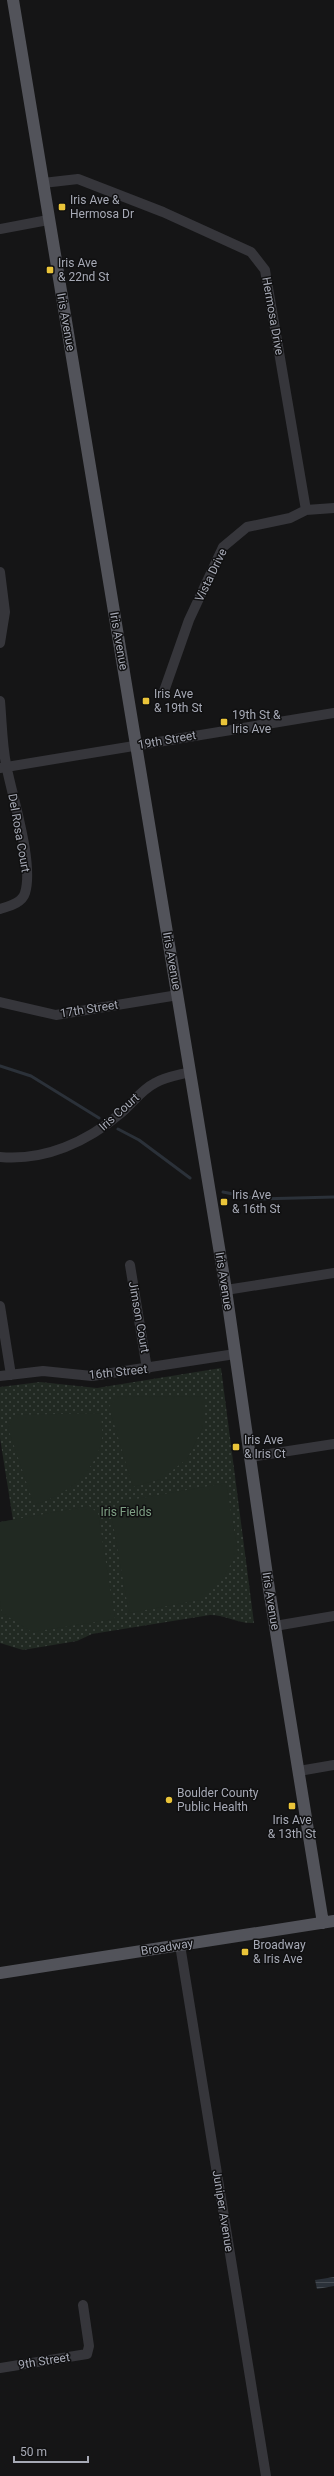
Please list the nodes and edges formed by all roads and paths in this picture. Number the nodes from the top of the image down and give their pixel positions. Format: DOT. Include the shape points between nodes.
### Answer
graph roads {
  1 [pos="13,0"];
  2 [pos="43,183"];
  3 [pos="48,220"];
  4 [pos="0,229"];
  5 [pos="334,508"];
  6 [pos="306,510"];
  7 [pos="0,572"];
  8 [pos="0,644"];
  9 [pos="162,694"];
  10 [pos="0,701"];
  11 [pos="334,713"];
  12 [pos="137,745"];
  13 [pos="3,768"];
  14 [pos="0,908"];
  15 [pos="178,995"];
  16 [pos="0,1002"];
  17 [pos="190,1072"];
  18 [pos="0,1157"];
  19 [pos="130,1265"];
  20 [pos="334,1273"];
  21 [pos="226,1290"];
  22 [pos="0,1306"];
  23 [pos="235,1354"];
  24 [pos="148,1369"];
  25 [pos="11,1375"];
  26 [pos="0,1376"];
  27 [pos="334,1444"];
  28 [pos="250,1456"];
  29 [pos="334,1616"];
  30 [pos="275,1626"];
  31 [pos="334,1765"];
  32 [pos="299,1771"];
  33 [pos="329,1922"];
  34 [pos="180,1945"];
  35 [pos="0,1973"];
  36 [pos="83,2305"];
  37 [pos="0,2368"];
  38 [pos="266,2476"];
  1 -- 2 [label="main road, Iris Avenue"];
  2 -- 3 [label="main road, Iris Avenue"];
  2 -- 6 [label="street, Hermosa Drive" via="78,179 163,212 243,248 259,260 265,270"];
  3 -- 4 [label="street"];
  3 -- 12 [label="main road, Iris Avenue"];
  5 -- 6 [label="street, Vista Drive"];
  6 -- 9 [label="street, Vista Drive" via="290,518 247,527 223,547 189,620"];
  7 -- 8 [label="street" via="5,612"];
  10 -- 13 [label="street, Del Rosa Court"];
  11 -- 12 [label="street, 19th Street"];
  12 -- 13 [label="street, 19th Street"];
  12 -- 15 [label="main road, Iris Avenue"];
  13 -- 14 [label="street, Del Rosa Court" via="17,810 27,882 24,895 14,904"];
  15 -- 16 [label="street, 17th Street" via="56,1015"];
  15 -- 17 [label="main road, Iris Avenue"];
  17 -- 18 [label="street, Iris Court" via="157,1081 142,1090 102,1129 78,1143 48,1153"];
  17 -- 21 [label="main road, Iris Avenue"];
  19 -- 24 [label="street, Jimson Court"];
  20 -- 21 [label="street"];
  21 -- 23 [label="main road, Iris Avenue"];
  22 -- 25 [label="street"];
  23 -- 24 [label="street, 16th Street"];
  23 -- 28 [label="main road, Iris Avenue"];
  24 -- 25 [label="street, 16th Street" via="92,1376 43,1371"];
  25 -- 26 [label="street, 16th Street"];
  27 -- 28 [label="street"];
  28 -- 30 [label="main road, Iris Avenue"];
  29 -- 30 [label="street"];
  30 -- 32 [label="main road, Iris Avenue"];
  31 -- 32 [label="street"];
  32 -- 33 [label="main road, Iris Avenue"];
  33 -- 34 [label="main road, Broadway"];
  34 -- 35 [label="main road, Broadway"];
  34 -- 38 [label="street, Juniper Avenue"];
  36 -- 37 [label="street, 9th Street" via="87,2354"];
}
